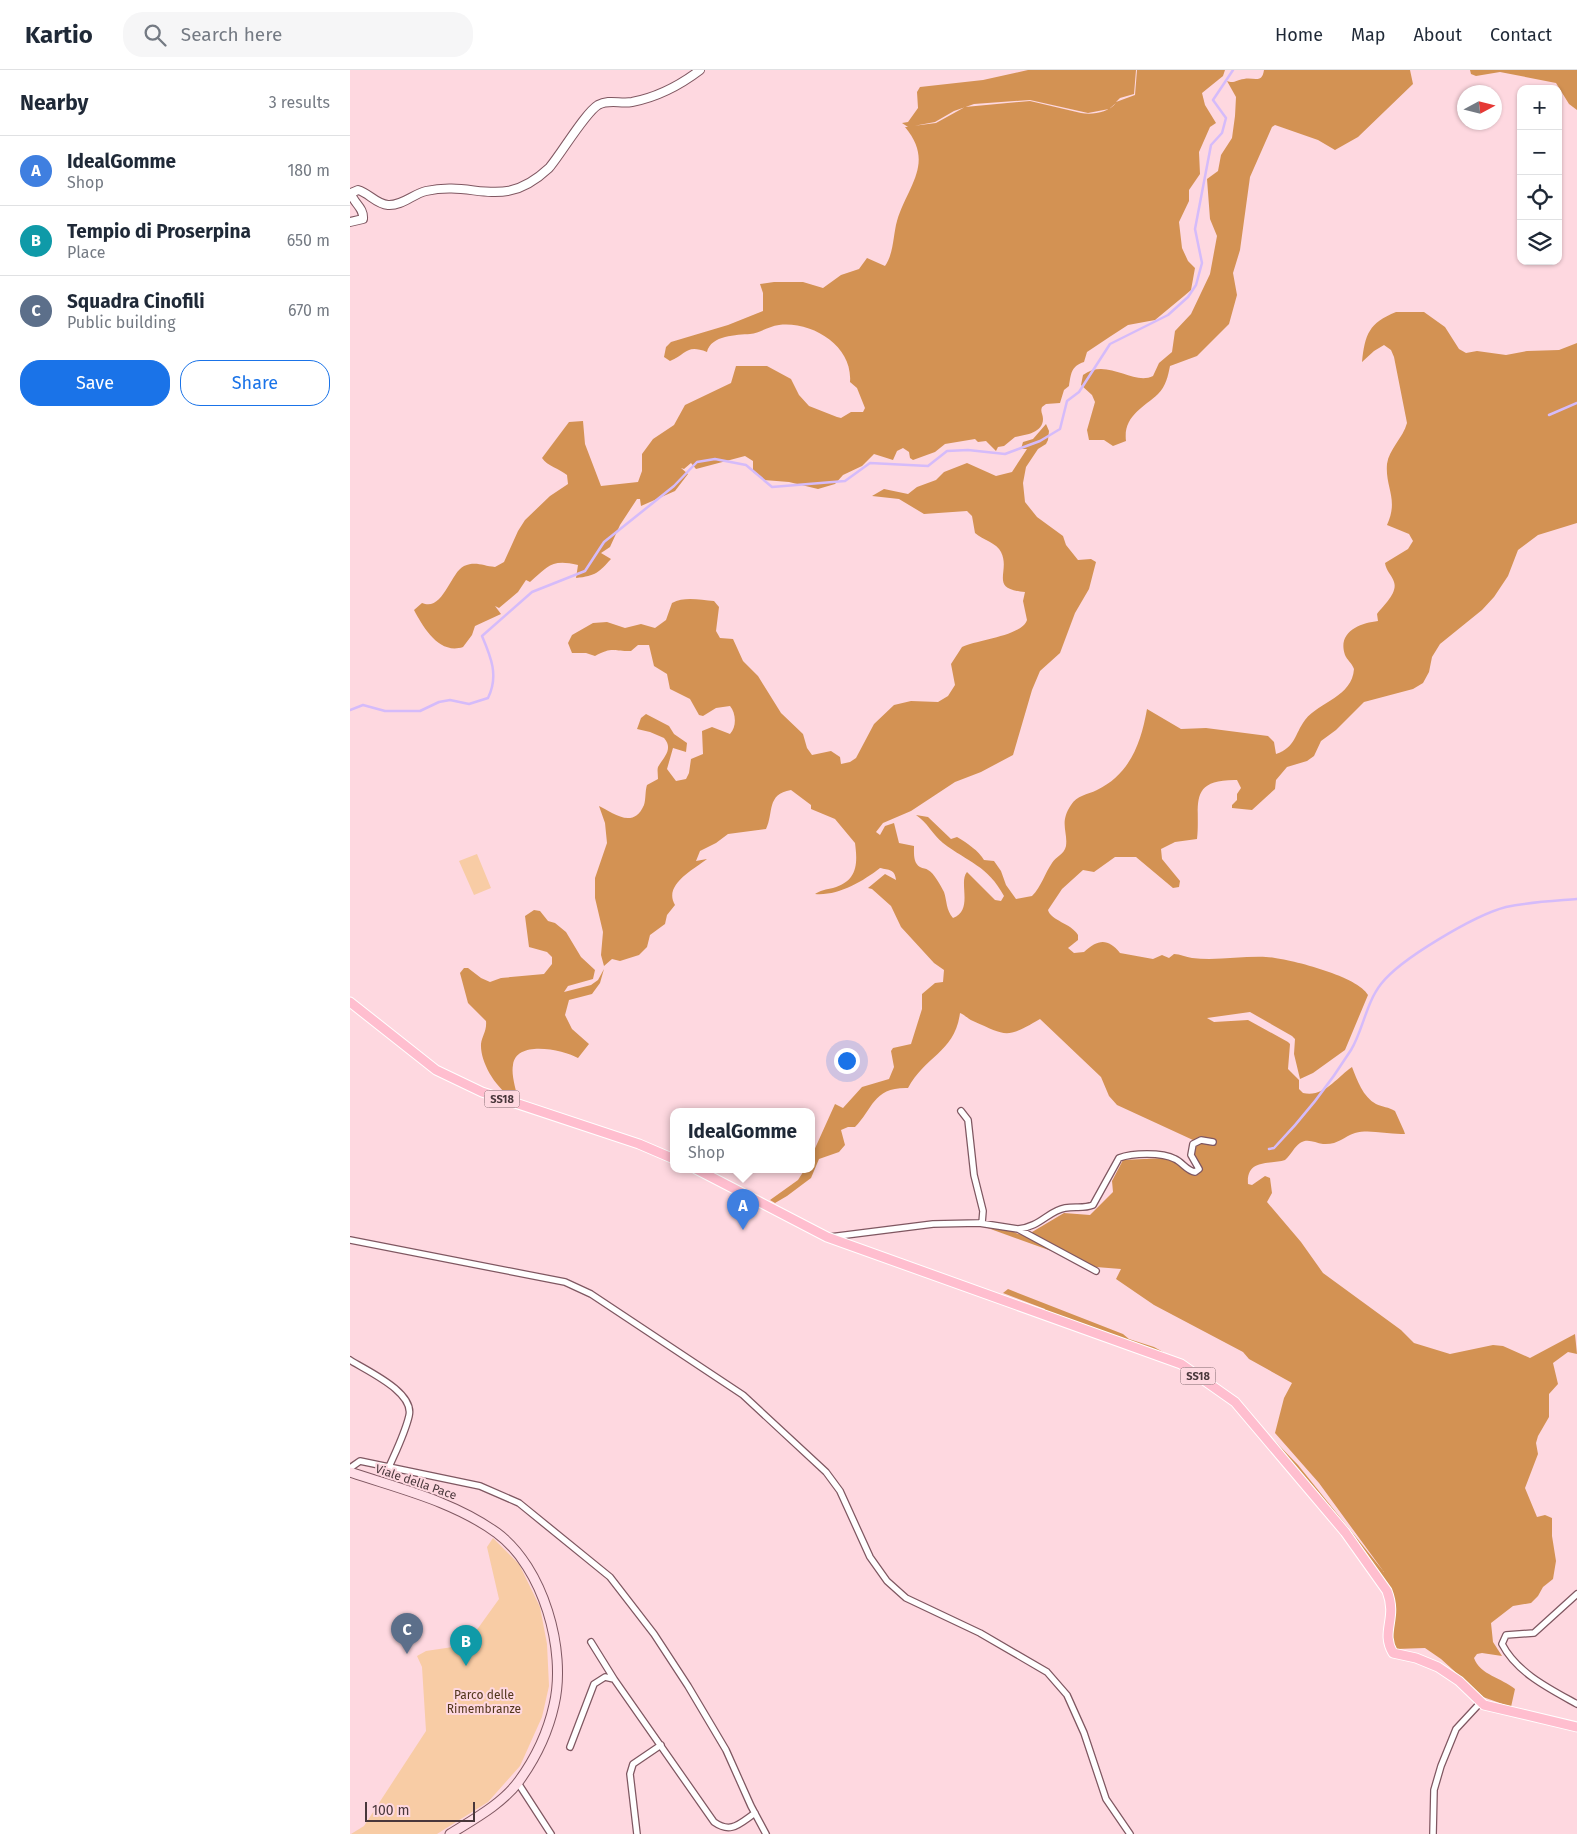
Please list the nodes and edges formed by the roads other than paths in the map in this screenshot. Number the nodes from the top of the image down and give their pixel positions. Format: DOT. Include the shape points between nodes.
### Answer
graph roads {
  1 [pos="700,70"];
  2 [pos="350,222"];
  3 [pos="350,1002"];
  4 [pos="961,1111"];
  5 [pos="1213,1142"];
  6 [pos="670,1157"];
  7 [pos="704,1173"];
  8 [pos="982,1223"];
  9 [pos="1018,1229"];
  10 [pos="828,1238"];
  11 [pos="350,1240"];
  12 [pos="1096,1271"];
  13 [pos="350,1360"];
  14 [pos="389,1467"];
  15 [pos="350,1468"];
  16 [pos="350,1472"];
  17 [pos="1577,1594"];
  18 [pos="591,1642"];
  19 [pos="614,1679"];
  20 [pos="1481,1702"];
  21 [pos="1577,1704"];
  22 [pos="1577,1727"];
  23 [pos="661,1745"];
  24 [pos="570,1747"];
  25 [pos="518,1783"];
  26 [pos="755,1813"];
  27 [pos="450,1834"];
  28 [pos="551,1834"];
  29 [pos="638,1834"];
  30 [pos="766,1834"];
  31 [pos="1130,1834"];
  32 [pos="1433,1834"];
  1 -- 2 [label="street" via="668,91 631,102 600,104 588,115 549,168 520,187 498,194 455,188 434,190 414,194 395,205 379,203 358,190 352,193 352,198 363,212 362,219"];
  3 -- 6 [label="main road, SS18" via="436,1070 474,1088"];
  4 -- 8 [label="street" via="968,1120 974,1176 983,1211"];
  5 -- 9 [label="street" via="1198,1140 1193,1144 1191,1155 1199,1169 1195,1172 1174,1158 1162,1155 1119,1158 1093,1205 1079,1209 1064,1208 1038,1224"];
  7 -- 10 [label="main road, SS18"];
  8 -- 9 [label="street"];
  8 -- 10 [label="street" via="932,1224"];
  9 -- 12 [label="street"];
  10 -- 20 [label="main road, SS18" via="1181,1364 1235,1402 1345,1532 1386,1591 1392,1611 1387,1641 1393,1653 1438,1667"];
  11 -- 31 [label="street" via="565,1282 591,1294 743,1395 826,1472 840,1491 870,1557 887,1581 906,1598 980,1633 1046,1672 1067,1695 1084,1733 1106,1799"];
  13 -- 14 [label="street" via="396,1388 409,1402 410,1415"];
  14 -- 15 [label="street" via="360,1461"];
  14 -- 26 [label="street" via="480,1486 519,1503 610,1577 654,1634 688,1686 726,1750"];
  16 -- 25 [label="main road, Viale della Pace" via="442,1502 470,1516 498,1534 530,1572 545,1603 554,1639 557,1672 554,1705 548,1723 534,1758"];
  17 -- 21 [label="street" via="1534,1632 1506,1635 1502,1644 1517,1664 1542,1685"];
  18 -- 19 [label="street"];
  19 -- 23 [label="street"];
  19 -- 24 [label="street" via="605,1677 594,1684"];
  20 -- 22 [label="main road, SS18" via="1490,1707"];
  20 -- 32 [label="street" via="1456,1729 1441,1766 1434,1790"];
  23 -- 26 [label="street" via="722,1830 730,1830"];
  23 -- 29 [label="street" via="633,1764 630,1774"];
  25 -- 27 [label="main road, Viale della Pace" via="490,1808"];
  25 -- 28 [label="street"];
  26 -- 30 [label="street"];
}
